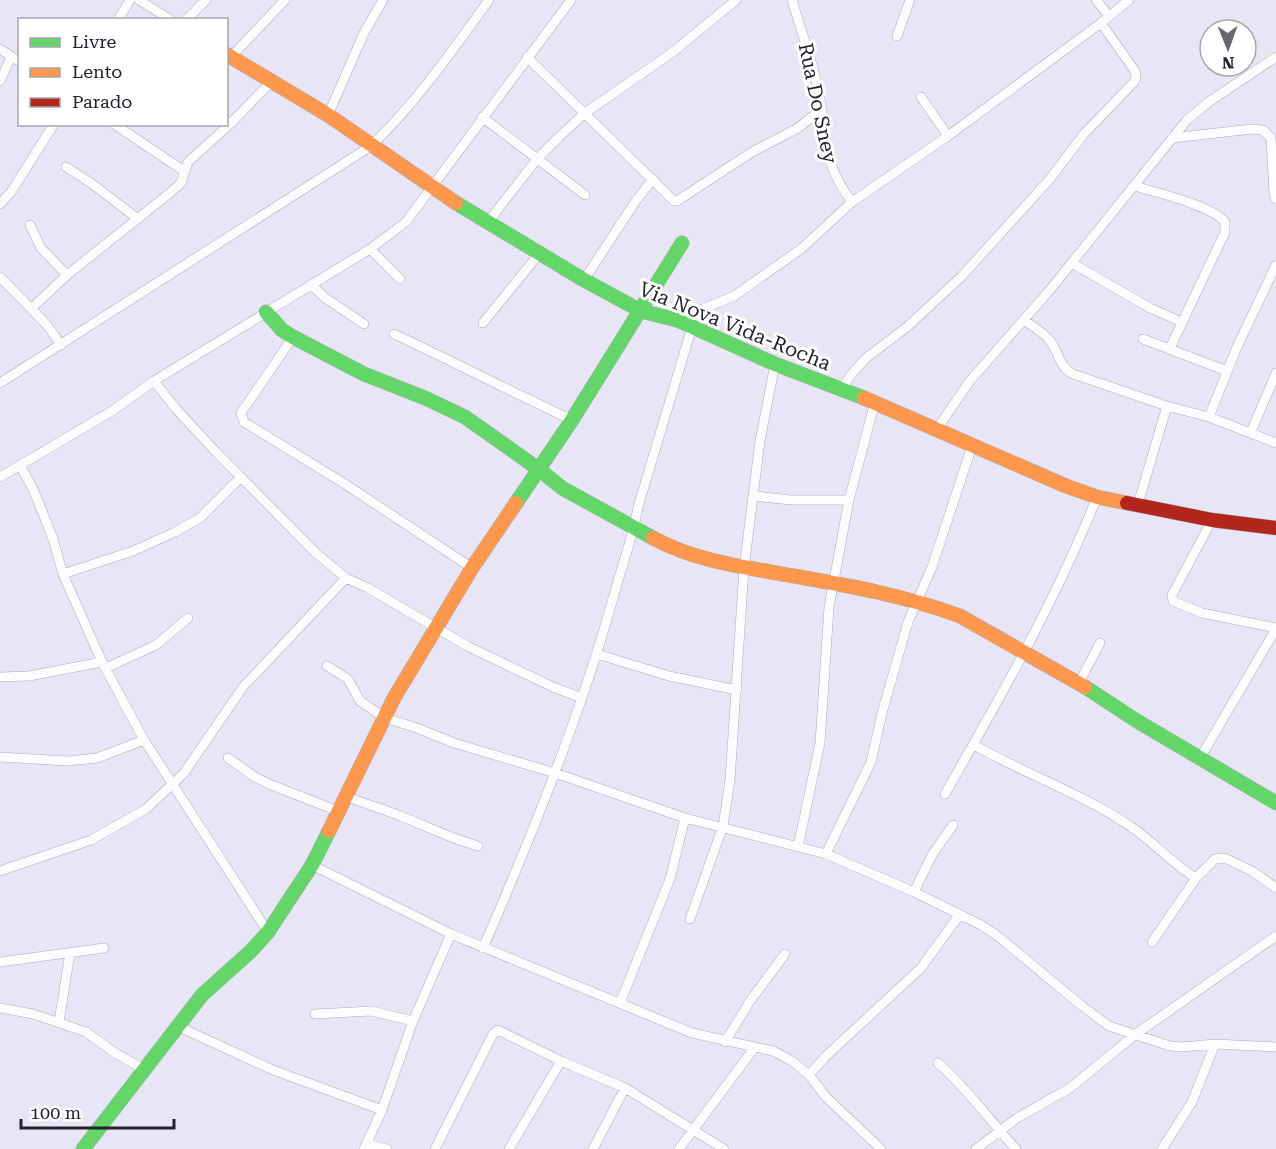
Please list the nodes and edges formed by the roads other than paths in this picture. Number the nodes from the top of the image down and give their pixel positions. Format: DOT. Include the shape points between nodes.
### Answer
graph roads {
  1 [pos="130,0"];
  2 [pos="139,0"];
  3 [pos="206,0"];
  4 [pos="285,0"];
  5 [pos="383,0"];
  6 [pos="489,0"];
  7 [pos="570,0"];
  8 [pos="736,0"];
  9 [pos="792,0"];
  10 [pos="910,0"];
  11 [pos="1096,0"];
  12 [pos="1129,0"];
  13 [pos="1109,16"];
  14 [pos="119,18"];
  15 [pos="168,18"];
  16 [pos="188,18"];
  17 [pos="1101,23"];
  18 [pos="897,36"];
  19 [pos="0,49"];
  20 [pos="229,55"];
  21 [pos="527,57"];
  22 [pos="1276,57"];
  23 [pos="15,59"];
  24 [pos="0,81"];
  25 [pos="271,82"];
  26 [pos="921,97"];
  27 [pos="822,109"];
  28 [pos="585,113"];
  29 [pos="328,116"];
  30 [pos="482,117"];
  31 [pos="53,126"];
  32 [pos="117,126"];
  33 [pos="228,126"];
  34 [pos="228,126"];
  35 [pos="948,136"];
  36 [pos="1173,138"];
  37 [pos="371,146"];
  38 [pos="537,159"];
  39 [pos="66,167"];
  40 [pos="184,171"];
  41 [pos="653,179"];
  42 [pos="1135,186"];
  43 [pos="432,187"];
  44 [pos="585,195"];
  45 [pos="1276,200"];
  46 [pos="852,202"];
  47 [pos="0,204"];
  48 [pos="138,219"];
  49 [pos="488,222"];
  50 [pos="30,225"];
  51 [pos="682,243"];
  52 [pos="370,249"];
  53 [pos="539,254"];
  54 [pos="1072,263"];
  55 [pos="1276,265"];
  56 [pos="67,275"];
  57 [pos="0,277"];
  58 [pos="400,279"];
  59 [pos="584,280"];
  60 [pos="9,285"];
  61 [pos="312,285"];
  62 [pos="0,293"];
  63 [pos="32,308"];
  64 [pos="641,311"];
  65 [pos="266,312"];
  66 [pos="677,320"];
  67 [pos="1024,320"];
  68 [pos="1182,322"];
  69 [pos="483,323"];
  70 [pos="364,324"];
  71 [pos="692,327"];
  72 [pos="394,334"];
  73 [pos="293,337"];
  74 [pos="1143,339"];
  75 [pos="61,345"];
  76 [pos="1170,348"];
  77 [pos="775,364"];
  78 [pos="1227,370"];
  79 [pos="1276,373"];
  80 [pos="154,381"];
  81 [pos="0,383"];
  82 [pos="842,390"];
  83 [pos="875,402"];
  84 [pos="1167,406"];
  85 [pos="1209,417"];
  86 [pos="572,420"];
  87 [pos="937,429"];
  88 [pos="1251,432"];
  89 [pos="1276,443"];
  90 [pos="972,446"];
  91 [pos="20,465"];
  92 [pos="540,470"];
  93 [pos="0,477"];
  94 [pos="241,477"];
  95 [pos="754,496"];
  96 [pos="1097,497"];
  97 [pos="849,500"];
  98 [pos="1138,504"];
  99 [pos="1212,520"];
  100 [pos="1276,528"];
  101 [pos="634,529"];
  102 [pos="472,568"];
  103 [pos="744,568"];
  104 [pos="63,574"];
  105 [pos="346,578"];
  106 [pos="834,583"];
  107 [pos="916,601"];
  108 [pos="188,618"];
  109 [pos="438,628"];
  110 [pos="1276,629"];
  111 [pos="1100,643"];
  112 [pos="1023,653"];
  113 [pos="597,654"];
  114 [pos="104,665"];
  115 [pos="327,666"];
  116 [pos="0,677"];
  117 [pos="1079,683"];
  118 [pos="737,690"];
  119 [pos="582,698"];
  120 [pos="385,718"];
  121 [pos="144,740"];
  122 [pos="974,745"];
  123 [pos="0,757"];
  124 [pos="228,758"];
  125 [pos="1200,758"];
  126 [pos="555,773"];
  127 [pos="171,784"];
  128 [pos="945,794"];
  129 [pos="345,796"];
  130 [pos="1275,800"];
  131 [pos="338,811"];
  132 [pos="685,818"];
  133 [pos="953,825"];
  134 [pos="723,826"];
  135 [pos="478,846"];
  136 [pos="798,847"];
  137 [pos="826,854"];
  138 [pos="312,865"];
  139 [pos="0,871"];
  140 [pos="1196,878"];
  141 [pos="1276,888"];
  142 [pos="914,892"];
  143 [pos="960,914"];
  144 [pos="690,919"];
  145 [pos="268,932"];
  146 [pos="451,934"];
  147 [pos="1276,936"];
  148 [pos="1152,942"];
  149 [pos="104,948"];
  150 [pos="483,948"];
  151 [pos="70,953"];
  152 [pos="785,954"];
  153 [pos="0,962"];
  154 [pos="620,1003"];
  155 [pos="0,1008"];
  156 [pos="315,1014"];
  157 [pos="413,1021"];
  158 [pos="59,1022"];
  159 [pos="177,1026"];
  160 [pos="1136,1034"];
  161 [pos="725,1042"];
  162 [pos="1215,1044"];
  163 [pos="755,1047"];
  164 [pos="1276,1047"];
  165 [pos="561,1061"];
  166 [pos="938,1063"];
  167 [pos="142,1069"];
  168 [pos="809,1075"];
  169 [pos="625,1088"];
  170 [pos="382,1110"];
  171 [pos="694,1129"];
  172 [pos="1000,1131"];
  173 [pos="365,1147"];
  174 [pos="83,1149"];
  175 [pos="387,1149"];
  176 [pos="435,1149"];
  177 [pos="509,1149"];
  178 [pos="593,1149"];
  179 [pos="679,1149"];
  180 [pos="724,1149"];
  181 [pos="881,1149"];
  182 [pos="976,1149"];
  183 [pos="1017,1149"];
  184 [pos="1162,1149"];
  1 -- 14 [label="street"];
  2 -- 15 [label="street"];
  3 -- 16 [label="street"];
  4 -- 20 [label="street"];
  5 -- 29 [label="street" via="364,33"];
  6 -- 37 [label="street" via="415,100"];
  7 -- 21 [label="street"];
  8 -- 28 [label="street" via="652,69"];
  9 -- 27 [label="street, Rua Do Sney"];
  10 -- 18 [label="street"];
  11 -- 13 [label="street"];
  12 -- 13 [label="street"];
  13 -- 17 [label="street"];
  17 -- 35 [label="street"];
  17 -- 82 [label="street" via="1135,71 1134,82 961,277 907,327 866,358"];
  19 -- 23 [label="street"];
  20 -- 25 [label="street, Via Nova Vida-Rocha"];
  21 -- 28 [label="street"];
  21 -- 30 [label="street"];
  22 -- 36 [label="street" via="1210,100"];
  23 -- 24 [label="street"];
  25 -- 29 [label="street, Via Nova Vida-Rocha"];
  25 -- 33 [label="street"];
  26 -- 35 [label="street"];
  27 -- 41 [label="street" via="798,128 752,152 677,201"];
  27 -- 46 [label="street, Rua Do Sney" via="833,173"];
  28 -- 38 [label="street"];
  28 -- 41 [label="street"];
  29 -- 37 [label="street, Via Nova Vida-Rocha"];
  30 -- 38 [label="street"];
  30 -- 43 [label="street"];
  31 -- 47 [label="street"];
  32 -- 40 [label="street"];
  34 -- 40 [label="street" via="194,156"];
  35 -- 46 [label="street"];
  36 -- 42 [label="street"];
  36 -- 45 [label="street" via="1252,129 1268,133"];
  37 -- 43 [label="street, Via Nova Vida-Rocha"];
  37 -- 75 [label="street"];
  38 -- 44 [label="street"];
  38 -- 49 [label="street"];
  39 -- 48 [label="street"];
  40 -- 48 [label="street" via="181,183"];
  41 -- 59 [label="street"];
  42 -- 54 [label="street"];
  42 -- 68 [label="street" via="1188,202 1225,222 1225,232"];
  43 -- 49 [label="street, Via Nova Vida-Rocha"];
  43 -- 52 [label="street" via="406,222"];
  46 -- 66 [label="street" via="801,249 734,296"];
  48 -- 56 [label="street"];
  49 -- 53 [label="street, Via Nova Vida-Rocha"];
  50 -- 56 [label="street" via="41,248"];
  51 -- 64 [label="street"];
  52 -- 58 [label="street"];
  52 -- 61 [label="street"];
  53 -- 59 [label="street, Via Nova Vida-Rocha"];
  53 -- 69 [label="street"];
  54 -- 67 [label="street"];
  54 -- 68 [label="street"];
  55 -- 78 [label="street"];
  56 -- 63 [label="street"];
  57 -- 60 [label="street"];
  59 -- 64 [label="street, Via Nova Vida-Rocha"];
  60 -- 62 [label="street"];
  60 -- 63 [label="street"];
  61 -- 65 [label="street"];
  61 -- 70 [label="street"];
  63 -- 75 [label="street"];
  64 -- 66 [label="street, Via Nova Vida-Rocha"];
  64 -- 86 [label="street"];
  65 -- 73 [label="street"];
  65 -- 80 [label="street"];
  66 -- 71 [label="street, Via Nova Vida-Rocha"];
  67 -- 84 [label="street" via="1047,337 1066,370"];
  67 -- 87 [label="street" via="969,382"];
  68 -- 76 [label="street"];
  71 -- 77 [label="street, Via Nova Vida-Rocha"];
  71 -- 101 [label="street"];
  72 -- 86 [label="street"];
  73 -- 92 [label="street" via="364,374 465,417"];
  73 -- 102 [label="street" via="241,413 244,422"];
  74 -- 76 [label="street"];
  75 -- 81 [label="street"];
  76 -- 78 [label="street"];
  77 -- 82 [label="street, Via Nova Vida-Rocha"];
  77 -- 95 [label="street"];
  78 -- 85 [label="street"];
  79 -- 88 [label="street"];
  80 -- 91 [label="street" via="112,411"];
  80 -- 94 [label="street" via="177,411"];
  82 -- 83 [label="street, Via Nova Vida-Rocha"];
  83 -- 87 [label="street, Via Nova Vida-Rocha"];
  83 -- 97 [label="street"];
  84 -- 85 [label="street"];
  84 -- 98 [label="street"];
  85 -- 88 [label="street"];
  86 -- 92 [label="street"];
  87 -- 90 [label="street, Via Nova Vida-Rocha"];
  88 -- 89 [label="street"];
  90 -- 96 [label="street, Via Nova Vida-Rocha"];
  90 -- 107 [label="street" via="932,567"];
  91 -- 93 [label="street"];
  91 -- 104 [label="street" via="53,538"];
  92 -- 101 [label="street" via="562,488"];
  92 -- 102 [label="street"];
  94 -- 104 [label="street" via="200,518 133,551"];
  94 -- 105 [label="street"];
  95 -- 97 [label="street" via="791,501"];
  95 -- 103 [label="street"];
  96 -- 98 [label="street, Via Nova Vida-Rocha"];
  96 -- 112 [label="street" via="1066,570"];
  97 -- 106 [label="street"];
  98 -- 99 [label="street, Via Nova Vida-Rocha"];
  99 -- 100 [label="street, Via Nova Vida-Rocha"];
  99 -- 110 [label="street" via="1172,595 1173,602 1202,613"];
  101 -- 103 [label="street" via="696,558"];
  101 -- 113 [label="street"];
  102 -- 109 [label="street"];
  103 -- 106 [label="street"];
  103 -- 118 [label="street"];
  104 -- 114 [label="street"];
  105 -- 109 [label="street"];
  105 -- 127 [label="street" via="243,687 183,773"];
  106 -- 107 [label="street"];
  106 -- 136 [label="street" via="825,644 820,743"];
  107 -- 112 [label="street" via="960,616"];
  107 -- 137 [label="street" via="871,762"];
  108 -- 114 [label="street" via="156,645"];
  109 -- 119 [label="street" via="520,672"];
  109 -- 120 [label="street"];
  110 -- 125 [label="street"];
  111 -- 117 [label="street"];
  112 -- 117 [label="street"];
  112 -- 122 [label="street"];
  113 -- 118 [label="street" via="669,676"];
  113 -- 119 [label="street"];
  114 -- 116 [label="street"];
  114 -- 121 [label="street"];
  115 -- 120 [label="street" via="348,679 360,701"];
  117 -- 125 [label="street"];
  118 -- 134 [label="street"];
  119 -- 126 [label="street"];
  120 -- 126 [label="street"];
  120 -- 129 [label="street"];
  121 -- 123 [label="street" via="96,758 68,761"];
  121 -- 127 [label="street"];
  122 -- 128 [label="street"];
  122 -- 140 [label="street" via="1088,800 1131,827"];
  124 -- 131 [label="street" via="269,784"];
  125 -- 130 [label="street"];
  126 -- 132 [label="street"];
  126 -- 150 [label="street"];
  127 -- 139 [label="street" via="146,809 91,840"];
  127 -- 145 [label="street"];
  129 -- 131 [label="street"];
  129 -- 135 [label="street"];
  131 -- 138 [label="street"];
  132 -- 134 [label="street"];
  132 -- 154 [label="street" via="670,879"];
  133 -- 142 [label="street"];
  134 -- 136 [label="street"];
  134 -- 144 [label="street"];
  136 -- 137 [label="street"];
  137 -- 142 [label="street"];
  138 -- 145 [label="street"];
  138 -- 146 [label="street"];
  140 -- 141 [label="street" via="1215,859 1225,858"];
  140 -- 148 [label="street"];
  142 -- 143 [label="street"];
  143 -- 160 [label="street" via="999,937 1103,1022"];
  143 -- 168 [label="street" via="921,968"];
  145 -- 159 [label="street" via="202,995"];
  146 -- 150 [label="street"];
  146 -- 157 [label="street"];
  147 -- 160 [label="street"];
  149 -- 151 [label="street"];
  150 -- 154 [label="street"];
  151 -- 153 [label="street"];
  151 -- 158 [label="street"];
  152 -- 161 [label="street"];
  154 -- 161 [label="street" via="692,1033"];
  155 -- 158 [label="street"];
  156 -- 157 [label="street" via="371,1011"];
  157 -- 170 [label="street"];
  158 -- 167 [label="street" via="86,1032"];
  159 -- 167 [label="street"];
  159 -- 170 [label="street" via="273,1070"];
  160 -- 162 [label="street" via="1170,1046"];
  160 -- 172 [label="street" via="1070,1088"];
  161 -- 163 [label="street"];
  162 -- 164 [label="street"];
  162 -- 184 [label="street" via="1192,1102"];
  163 -- 168 [label="street" via="773,1051"];
  163 -- 171 [label="street"];
  165 -- 169 [label="street"];
  165 -- 176 [label="street" via="498,1030"];
  165 -- 177 [label="street"];
  166 -- 172 [label="street"];
  167 -- 174 [label="street"];
  168 -- 181 [label="street" via="826,1097"];
  169 -- 171 [label="street"];
  169 -- 178 [label="street"];
  170 -- 173 [label="street"];
  171 -- 179 [label="street"];
  171 -- 180 [label="street"];
  172 -- 182 [label="street"];
  172 -- 183 [label="street"];
  173 -- 175 [label="street"];
}
